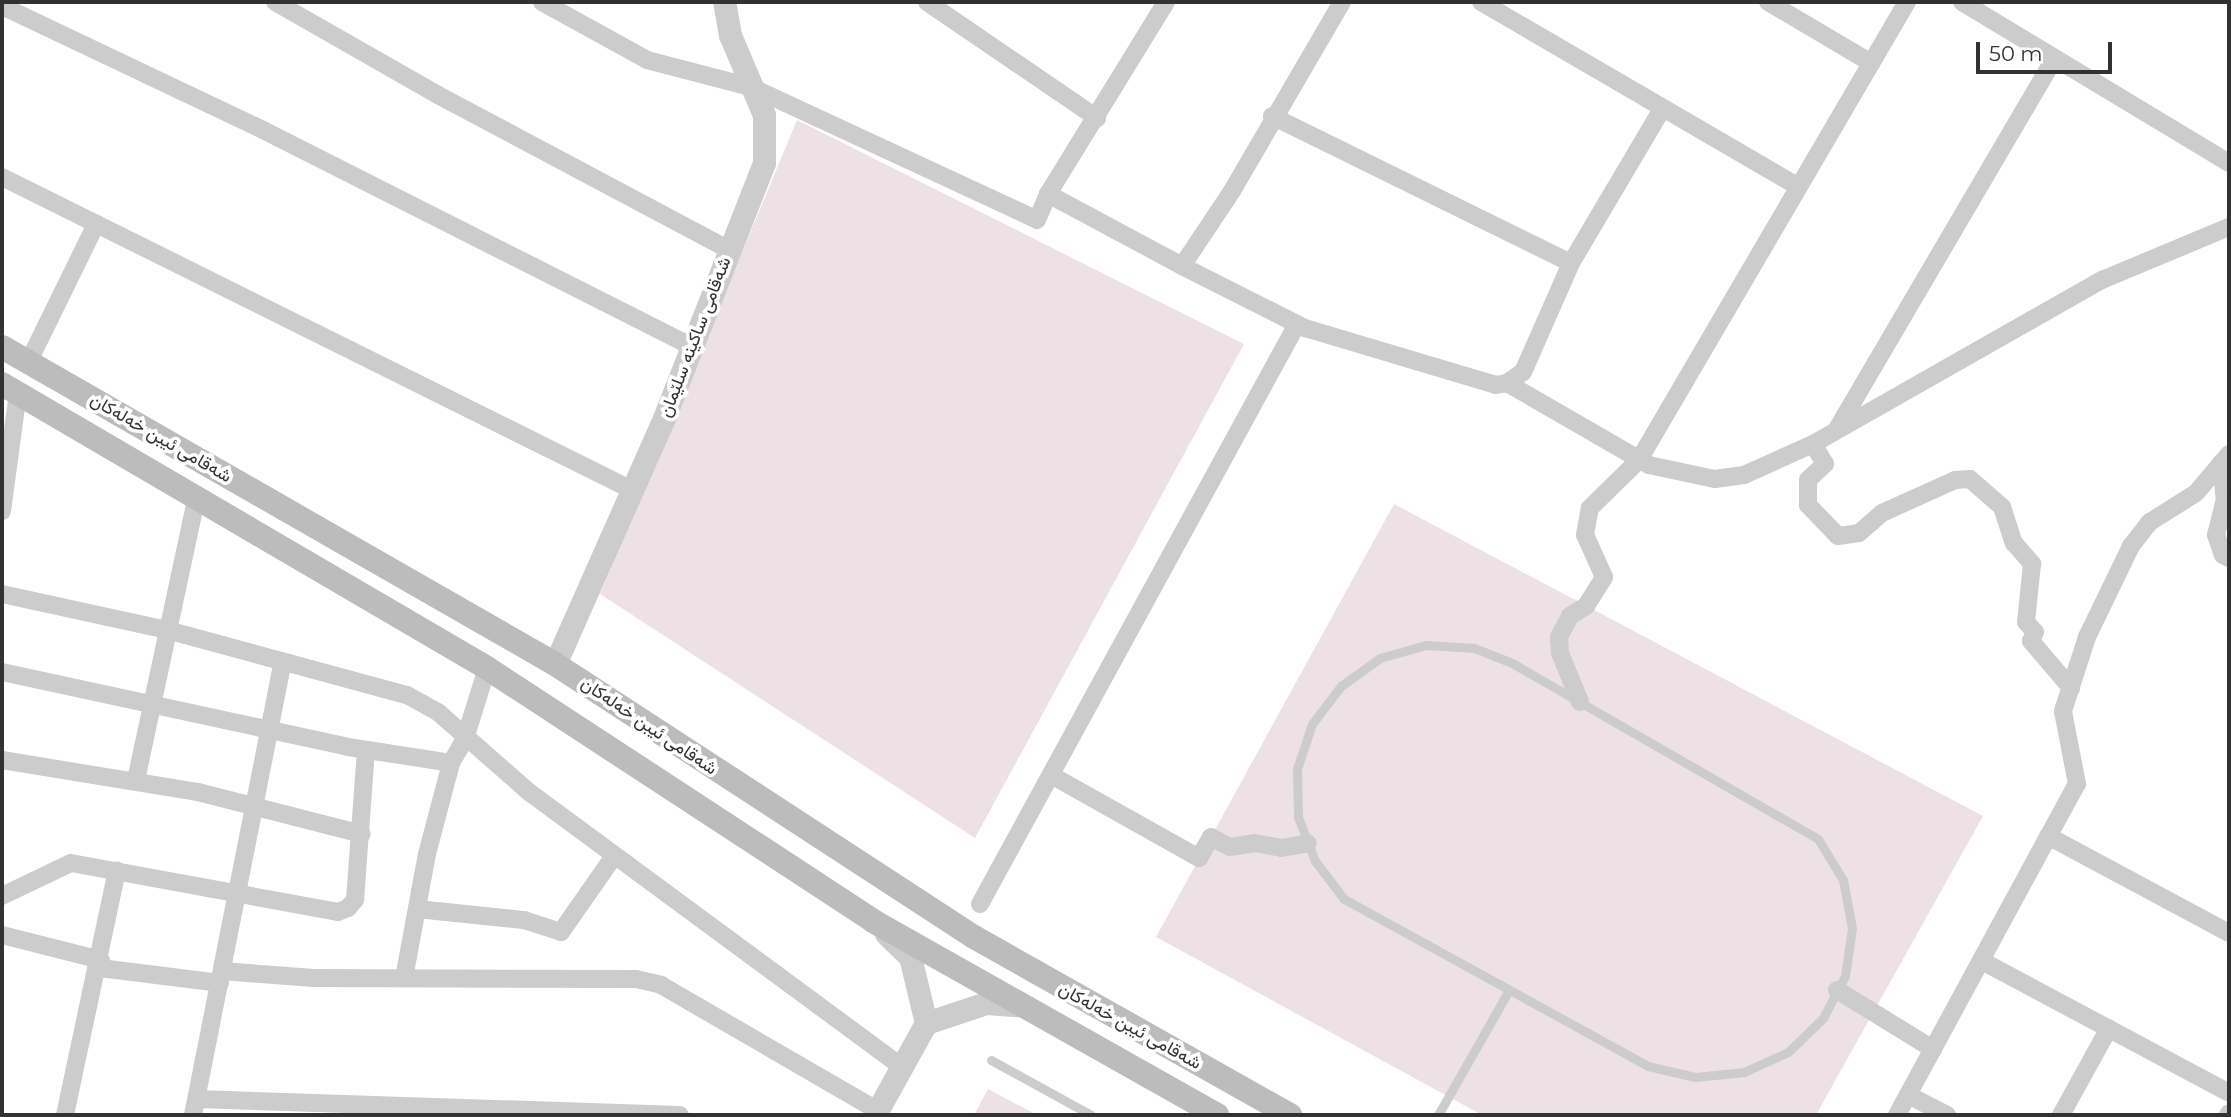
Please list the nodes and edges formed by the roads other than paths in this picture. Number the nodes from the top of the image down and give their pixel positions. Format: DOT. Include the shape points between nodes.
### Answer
graph roads {
  1 [pos="275,2"];
  2 [pos="542,2"];
  3 [pos="724,2"];
  4 [pos="927,2"];
  5 [pos="1166,2"];
  6 [pos="1342,2"];
  7 [pos="1482,2"];
  8 [pos="1768,2"];
  9 [pos="1907,2"];
  10 [pos="1962,2"];
  11 [pos="2,6"];
  12 [pos="2055,58"];
  13 [pos="1871,63"];
  14 [pos="751,87"];
  15 [pos="1662,108"];
  16 [pos="1272,117"];
  17 [pos="1097,118"];
  18 [pos="2229,163"];
  19 [pos="2,177"];
  20 [pos="1797,186"];
  21 [pos="1048,194"];
  22 [pos="96,224"];
  23 [pos="2229,227"];
  24 [pos="729,250"];
  25 [pos="1571,264"];
  26 [pos="1182,266"];
  27 [pos="1297,324"];
  28 [pos="693,346"];
  29 [pos="2,348"];
  30 [pos="29,363"];
  31 [pos="1507,383"];
  32 [pos="10,388"];
  33 [pos="7,423"];
  34 [pos="1835,432"];
  35 [pos="1813,444"];
  36 [pos="2225,459"];
  37 [pos="1639,460"];
  38 [pos="632,491"];
  39 [pos="197,496"];
  40 [pos="2,511"];
  41 [pos="2229,558"];
  42 [pos="2,594"];
  43 [pos="167,630"];
  44 [pos="283,662"];
  45 [pos="555,664"];
  46 [pos="487,668"];
  47 [pos="2,672"];
  48 [pos="2071,688"];
  49 [pos="1580,702"];
  50 [pos="152,703"];
  51 [pos="270,729"];
  52 [pos="465,738"];
  53 [pos="366,750"];
  54 [pos="2,760"];
  55 [pos="451,764"];
  56 [pos="1051,775"];
  57 [pos="136,780"];
  58 [pos="255,805"];
  59 [pos="362,834"];
  60 [pos="814,836"];
  61 [pos="2048,836"];
  62 [pos="1308,843"];
  63 [pos="614,856"];
  64 [pos="788,867"];
  65 [pos="117,870"];
  66 [pos="238,891"];
  67 [pos="2,896"];
  68 [pos="980,904"];
  69 [pos="416,909"];
  70 [pos="873,921"];
  71 [pos="2229,933"];
  72 [pos="2,936"];
  73 [pos="1982,961"];
  74 [pos="101,964"];
  75 [pos="221,977"];
  76 [pos="404,978"];
  77 [pos="1509,990"];
  78 [pos="1837,990"];
  79 [pos="1090,1004"];
  80 [pos="1017,1005"];
  81 [pos="926,1023"];
  82 [pos="2109,1028"];
  83 [pos="1073,1035"];
  84 [pos="1933,1049"];
  85 [pos="991,1060"];
  86 [pos="902,1068"];
  87 [pos="2229,1093"];
  88 [pos="1908,1095"];
  89 [pos="195,1107"];
  90 [pos="877,1113"];
  91 [pos="65,1115"];
  92 [pos="680,1115"];
  93 [pos="1091,1115"];
  94 [pos="1217,1115"];
  95 [pos="1290,1115"];
  96 [pos="1438,1115"];
  97 [pos="1897,1115"];
  98 [pos="1948,1115"];
  99 [pos="2061,1115"];
  1 -- 24 [label="street"];
  2 -- 14 [label="street" via="647,60"];
  3 -- 14 [label="street, شەقامی ساکینە سلێمان" via="730,35"];
  4 -- 17 [label="street"];
  5 -- 17 [label="street"];
  6 -- 16 [label="street"];
  7 -- 15 [label="street"];
  8 -- 13 [label="street"];
  9 -- 13 [label="street"];
  10 -- 12 [label="street"];
  11 -- 28 [label="street" via="263,130"];
  12 -- 18 [label="street"];
  12 -- 34 [label="street"];
  13 -- 20 [label="street"];
  14 -- 21 [label="street" via="1037,220"];
  14 -- 24 [label="street, شەقامی ساکینە سلێمان" via="764,115 766,147"];
  15 -- 20 [label="street"];
  15 -- 25 [label="street"];
  16 -- 25 [label="street"];
  16 -- 26 [label="street" via="1232,191"];
  17 -- 21 [label="street"];
  19 -- 22 [label="street"];
  20 -- 37 [label="street"];
  21 -- 26 [label="street"];
  22 -- 30 [label="street"];
  22 -- 38 [label="street"];
  23 -- 34 [label="street" via="2102,280"];
  24 -- 28 [label="street, شەقامی ساکینە سلێمان"];
  25 -- 31 [label="street" via="1524,372"];
  26 -- 27 [label="street"];
  27 -- 31 [label="street" via="1496,385"];
  27 -- 56 [label="street"];
  28 -- 38 [label="street, شەقامی ساکینە سلێمان"];
  29 -- 30 [label="main road, شەقامی ئیبن خەلەکان"];
  30 -- 45 [label="main road, شەقامی ئیبن خەلەکان"];
  31 -- 37 [label="street"];
  32 -- 33 [label="street"];
  32 -- 39 [label="main road, شەقامی ئیبن خەلەکان"];
  33 -- 40 [label="street"];
  34 -- 35 [label="street"];
  35 -- 37 [label="street" via="1776,464 1715,479 1684,475"];
  35 -- 48 [label="street" via="1825,464 1808,480 1808,505 1838,536 1859,533 1882,513 1955,480 1970,479 2002,507 2014,543 2032,564 2026,622 2035,632 2031,641"];
  36 -- 41 [label="street" via="2225,499 2216,535 2223,555"];
  36 -- 48 [label="street" via="2196,493 2150,522 2132,546 2087,638"];
  37 -- 49 [label="street" via="1590,508 1584,521 1585,535 1604,577 1586,606 1570,616 1559,638 1560,653"];
  38 -- 45 [label="street, شەقامی ساکینە سلێمان"];
  39 -- 43 [label="street"];
  39 -- 46 [label="main road, شەقامی ئیبن خەلەکان"];
  42 -- 43 [label="street"];
  43 -- 44 [label="street"];
  43 -- 50 [label="street"];
  44 -- 51 [label="street"];
  44 -- 52 [label="street" via="407,695 439,713"];
  45 -- 60 [label="main road, شەقامی ئیبن خەلەکان"];
  46 -- 52 [label="street"];
  46 -- 64 [label="main road, شەقامی ئیبن خەلەکان"];
  47 -- 50 [label="street"];
  48 -- 61 [label="street" via="2064,721 2077,784"];
  49 -- 62 [label="lane" via="1512,663 1474,648 1426,645 1380,659 1341,686 1312,724 1297,769 1298,817"];
  49 -- 78 [label="lane" via="1818,839 1843,880 1852,928 1845,976"];
  50 -- 51 [label="street"];
  50 -- 57 [label="street"];
  51 -- 53 [label="street"];
  51 -- 58 [label="street"];
  52 -- 55 [label="street"];
  52 -- 63 [label="street"];
  53 -- 55 [label="street"];
  53 -- 59 [label="street"];
  54 -- 57 [label="street"];
  55 -- 69 [label="street"];
  56 -- 62 [label="street" via="1199,858 1211,837 1230,846 1254,843 1281,848"];
  56 -- 68 [label="street"];
  57 -- 58 [label="street"];
  58 -- 59 [label="street"];
  58 -- 66 [label="street"];
  59 -- 66 [label="street" via="355,900 348,908 338,912"];
  60 -- 64 [label="main road"];
  60 -- 79 [label="main road, شەقامی ئیبن خەلەکان"];
  61 -- 71 [label="street"];
  61 -- 73 [label="street"];
  62 -- 77 [label="lane" via="1314,862 1344,899"];
  63 -- 69 [label="street" via="561,932 524,920"];
  63 -- 86 [label="street"];
  64 -- 70 [label="main road, شەقامی ئیبن خەلەکان"];
  65 -- 66 [label="street"];
  65 -- 67 [label="street" via="61,865"];
  65 -- 74 [label="street"];
  66 -- 75 [label="street"];
  69 -- 76 [label="street"];
  70 -- 80 [label="main road, شەقامی ئیبن خەلەکان"];
  70 -- 81 [label="street" via="910,957"];
  72 -- 74 [label="street"];
  73 -- 82 [label="street"];
  73 -- 84 [label="street"];
  74 -- 75 [label="street"];
  74 -- 91 [label="street"];
  75 -- 76 [label="street"];
  75 -- 89 [label="street"];
  76 -- 90 [label="street" via="636,979 661,985"];
  77 -- 78 [label="lane" via="1648,1066 1695,1077 1744,1072 1787,1052 1823,1018"];
  77 -- 96 [label="lane"];
  78 -- 84 [label="street"];
  79 -- 83 [label="main road"];
  79 -- 95 [label="main road, شەقامی ئیبن خەلەکان"];
  80 -- 81 [label="street" via="986,1003"];
  80 -- 83 [label="main road, شەقامی ئیبن خەلەکان"];
  81 -- 86 [label="street"];
  82 -- 87 [label="street"];
  82 -- 99 [label="street"];
  83 -- 94 [label="main road, شەقامی ئیبن خەلەکان"];
  84 -- 88 [label="street"];
  85 -- 93 [label="lane"];
  86 -- 90 [label="street"];
  88 -- 97 [label="street"];
  88 -- 98 [label="street"];
  89 -- 92 [label="street"];
}
